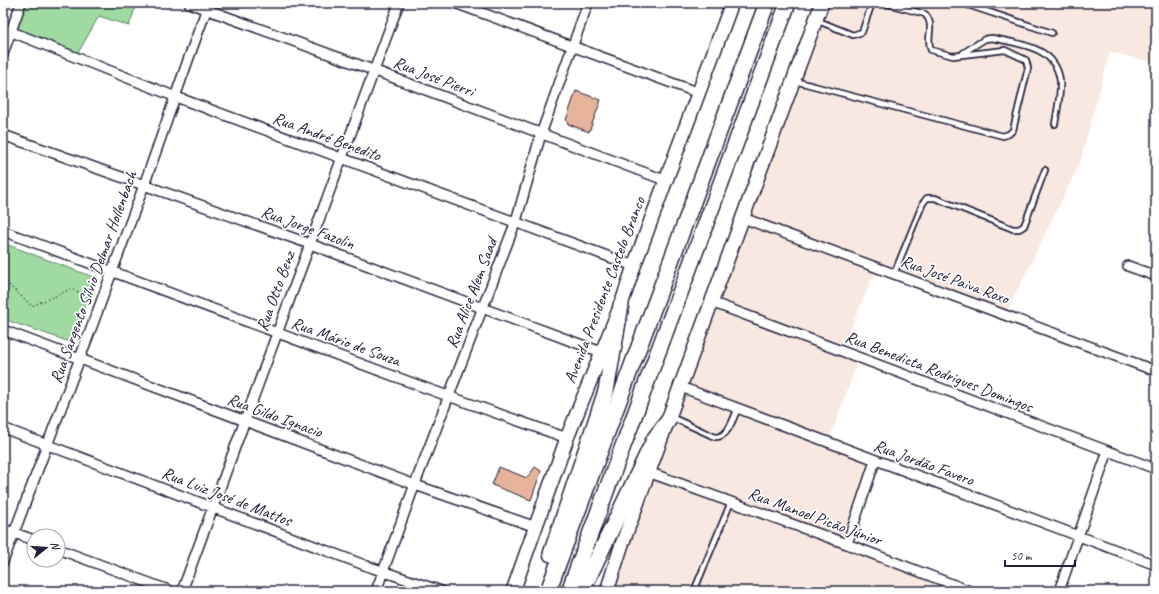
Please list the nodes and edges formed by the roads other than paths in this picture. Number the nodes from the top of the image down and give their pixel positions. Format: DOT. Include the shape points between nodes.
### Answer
graph roads {
  1 [pos="21,3"];
  2 [pos="189,3"];
  3 [pos="399,3"];
  4 [pos="455,3"];
  5 [pos="588,3"];
  6 [pos="767,3"];
  7 [pos="788,3"];
  8 [pos="822,3"];
  9 [pos="872,3"];
  10 [pos="884,3"];
  11 [pos="962,3"];
  12 [pos="729,4"];
  13 [pos="208,6"];
  14 [pos="816,20"];
  15 [pos="12,32"];
  16 [pos="1052,33"];
  17 [pos="573,46"];
  18 [pos="3,54"];
  19 [pos="960,54"];
  20 [pos="374,71"];
  21 [pos="793,81"];
  22 [pos="699,93"];
  23 [pos="176,97"];
  24 [pos="1055,124"];
  25 [pos="541,134"];
  26 [pos="3,135"];
  27 [pos="342,158"];
  28 [pos="1045,170"];
  29 [pos="667,181"];
  30 [pos="145,184"];
  31 [pos="743,218"];
  32 [pos="516,221"];
  33 [pos="3,231"];
  34 [pos="310,244"];
  35 [pos="634,266"];
  36 [pos="1128,266"];
  37 [pos="112,271"];
  38 [pos="894,274"];
  39 [pos="1156,276"];
  40 [pos="711,302"];
  41 [pos="621,305"];
  42 [pos="482,309"];
  43 [pos="3,330"];
  44 [pos="277,333"];
  45 [pos="601,352"];
  46 [pos="80,357"];
  47 [pos="1156,371"];
  48 [pos="681,387"];
  49 [pos="449,396"];
  50 [pos="738,408"];
  51 [pos="669,419"];
  52 [pos="244,421"];
  53 [pos="3,428"];
  54 [pos="567,438"];
  55 [pos="49,446"];
  56 [pos="1108,451"];
  57 [pos="875,461"];
  58 [pos="1156,469"];
  59 [pos="648,472"];
  60 [pos="415,484"];
  61 [pos="731,502"];
  62 [pos="213,507"];
  63 [pos="536,527"];
  64 [pos="3,528"];
  65 [pos="14,533"];
  66 [pos="1078,536"];
  67 [pos="26,537"];
  68 [pos="848,544"];
  69 [pos="66,552"];
  70 [pos="3,562"];
  71 [pos="1156,565"];
  72 [pos="384,572"];
  73 [pos="171,591"];
  74 [pos="182,591"];
  75 [pos="376,591"];
  76 [pos="441,591"];
  77 [pos="513,591"];
  78 [pos="540,591"];
  79 [pos="548,591"];
  80 [pos="570,591"];
  81 [pos="582,591"];
  82 [pos="607,591"];
  83 [pos="694,591"];
  84 [pos="970,591"];
  85 [pos="1058,591"];
  1 -- 15 [label="street"];
  2 -- 13 [label="street, Rua José Pierri"];
  3 -- 20 [label="street, Rua Otto Benz"];
  4 -- 17 [label="street"];
  5 -- 17 [label="street, Rua Alice Alem Saad"];
  6 -- 79 [label="main road"];
  7 -- 80 [label="main road"];
  8 -- 14 [label="main road"];
  9 -- 14 [label="lane" via="862,32 858,34 853,35"];
  10 -- 19 [label="lane" via="925,14 931,23 931,50 954,56"];
  11 -- 16 [label="lane"];
  12 -- 22 [label="main road, Avenida Presidente Castelo Branco"];
  13 -- 20 [label="street, Rua José Pierri"];
  13 -- 23 [label="street, Rua Sargento Sílvio Delmar Hollenbach"];
  14 -- 21 [label="main road"];
  15 -- 18 [label="street"];
  15 -- 23 [label="street, Rua André Benedito"];
  17 -- 22 [label="street"];
  17 -- 25 [label="street, Rua Alice Alem Saad"];
  19 -- 21 [label="lane" via="1005,50 1026,60 1028,68 1013,130 1009,134 1003,136"];
  19 -- 24 [label="lane" via="985,39 992,38 1038,49 1049,56 1060,81"];
  20 -- 25 [label="street, Rua José Pierri"];
  20 -- 27 [label="street, Rua Otto Benz"];
  21 -- 31 [label="main road"];
  22 -- 29 [label="main road, Avenida Presidente Castelo Branco"];
  23 -- 27 [label="street, Rua André Benedito"];
  23 -- 30 [label="street, Rua Sargento Sílvio Delmar Hollenbach"];
  25 -- 29 [label="street, Rua José Pierri"];
  25 -- 32 [label="street, Rua Alice Alem Saad"];
  26 -- 30 [label="street, Rua Jorge Fazolin"];
  27 -- 32 [label="street, Rua André Benedito"];
  27 -- 34 [label="street, Rua Otto Benz"];
  28 -- 38 [label="lane" via="1024,226 1019,229 928,198 922,203"];
  29 -- 35 [label="main road, Avenida Presidente Castelo Branco"];
  30 -- 34 [label="street, Rua Jorge Fazolin"];
  30 -- 37 [label="street, Rua Sargento Sílvio Delmar Hollenbach"];
  31 -- 38 [label="street, Rua José Paiva Roxo"];
  31 -- 40 [label="main road"];
  32 -- 35 [label="street, Rua André Benedito"];
  32 -- 42 [label="street, Rua Alice Alem Saad"];
  33 -- 37 [label="street, Rua Mário de Souza"];
  34 -- 42 [label="street, Rua Jorge Fazolin"];
  34 -- 44 [label="street, Rua Otto Benz"];
  35 -- 41 [label="main road, Avenida Presidente Castelo Branco"];
  36 -- 39 [label="street"];
  37 -- 44 [label="street, Rua Mário de Souza"];
  37 -- 46 [label="street, Rua Sargento Sílvio Delmar Hollenbach"];
  38 -- 47 [label="street, Rua José Paiva Roxo"];
  40 -- 48 [label="main road"];
  40 -- 56 [label="street, Rua Benedicta Rodrigues Domingos"];
  41 -- 45 [label="main road, Avenida Presidente Castelo Branco"];
  41 -- 78 [label="main road" via="606,391"];
  42 -- 45 [label="street, Rua Jorge Fazolin"];
  42 -- 49 [label="street, Rua Alice Alem Saad"];
  43 -- 46 [label="street, Rua Gildo Ignacio"];
  44 -- 49 [label="street, Rua Mário de Souza"];
  44 -- 52 [label="street, Rua Otto Benz"];
  45 -- 54 [label="main road, Avenida Presidente Castelo Branco"];
  46 -- 52 [label="street, Rua Gildo Ignacio"];
  46 -- 55 [label="street, Rua Sargento Sílvio Delmar Hollenbach"];
  48 -- 50 [label="street, Rua Jordão Favero"];
  48 -- 51 [label="main road"];
  49 -- 54 [label="street, Rua Mário de Souza"];
  49 -- 60 [label="street, Rua Alice Alem Saad"];
  50 -- 51 [label="lane" via="721,437"];
  50 -- 57 [label="street, Rua Jordão Favero"];
  51 -- 59 [label="main road"];
  51 -- 81 [label="main road" via="655,438"];
  52 -- 60 [label="street, Rua Gildo Ignacio"];
  52 -- 62 [label="street, Rua Otto Benz"];
  53 -- 55 [label="street, Rua Luiz José de Mattos"];
  54 -- 63 [label="main road, Avenida Presidente Castelo Branco"];
  55 -- 62 [label="street, Rua Luiz José de Mattos"];
  55 -- 65 [label="street, Rua Sargento Sílvio Delmar Hollenbach"];
  56 -- 58 [label="street, Rua Benedicta Rodrigues Domingos"];
  56 -- 66 [label="street"];
  57 -- 66 [label="street, Rua Jordão Favero"];
  57 -- 68 [label="street"];
  59 -- 61 [label="street, Rua Manoel Picão Júnior"];
  59 -- 82 [label="main road"];
  60 -- 63 [label="street, Rua Gildo Ignacio"];
  60 -- 72 [label="street, Rua Alice Alem Saad"];
  61 -- 68 [label="street, Rua Manoel Picão Júnior"];
  61 -- 83 [label="lane"];
  62 -- 72 [label="street, Rua Luiz José de Mattos"];
  62 -- 74 [label="street, Rua Otto Benz"];
  63 -- 77 [label="main road, Avenida Presidente Castelo Branco"];
  64 -- 65 [label="street"];
  65 -- 67 [label="street"];
  65 -- 70 [label="street, Rua Sargento Sílvio Delmar Hollenbach"];
  66 -- 71 [label="street, Rua Jordão Favero"];
  66 -- 85 [label="street"];
  68 -- 84 [label="street, Rua Manoel Picão Júnior"];
  69 -- 73 [label="street"];
  72 -- 75 [label="street, Rua Alice Alem Saad"];
  72 -- 76 [label="street, Rua Luiz José de Mattos"];
}
